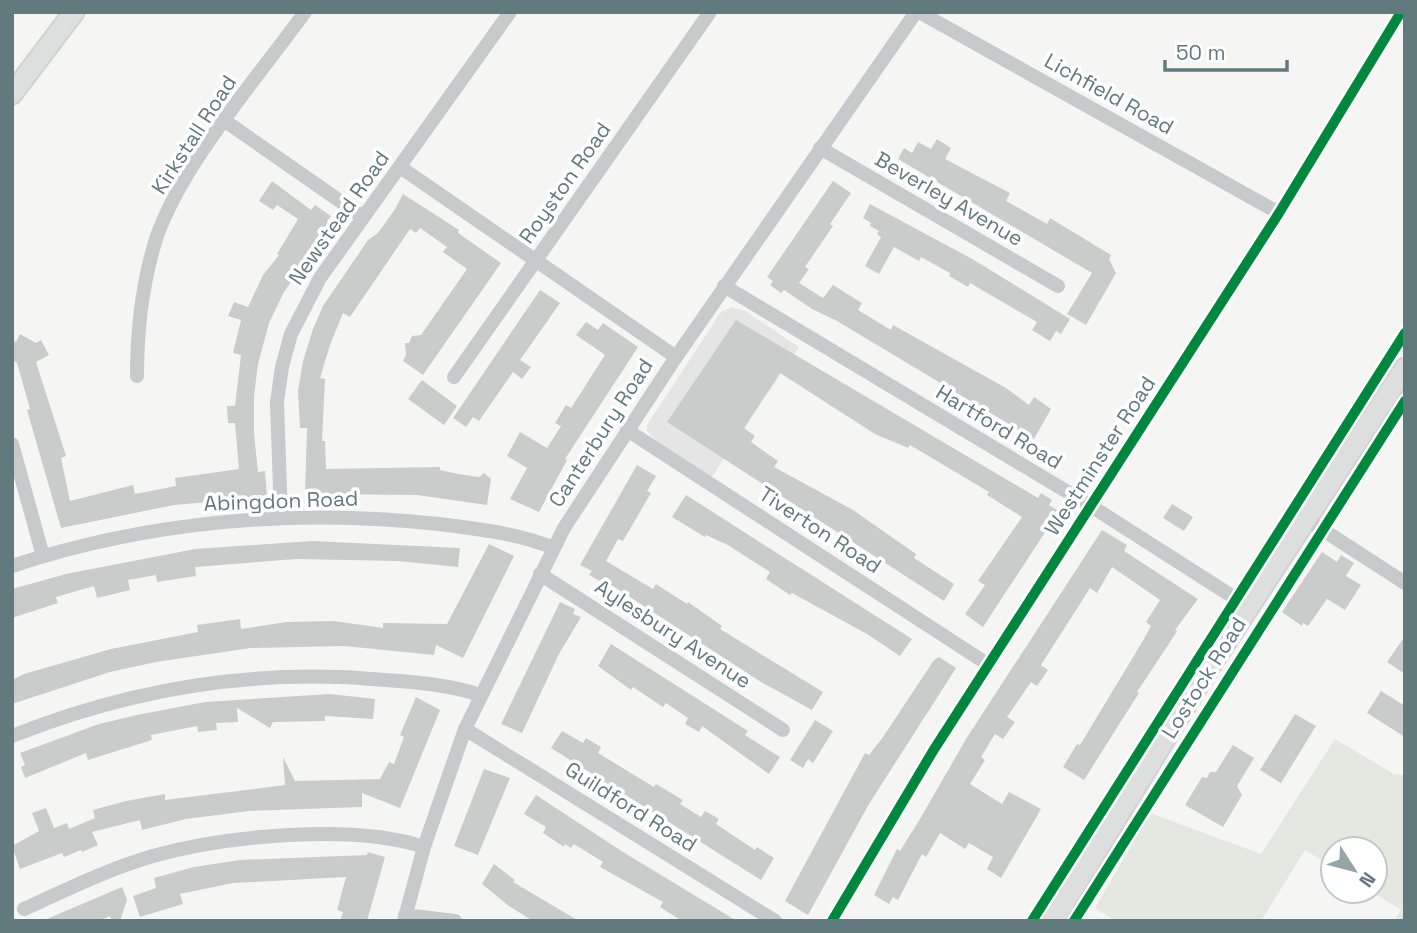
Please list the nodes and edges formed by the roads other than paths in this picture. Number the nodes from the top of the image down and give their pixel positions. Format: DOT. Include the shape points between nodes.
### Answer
graph roads {
  1 [pos="74,12"];
  2 [pos="304,12"];
  3 [pos="510,12"];
  4 [pos="710,12"];
  5 [pos="917,12"];
  6 [pos="1401,12"];
  7 [pos="16,81"];
  8 [pos="225,121"];
  9 [pos="820,148"];
  10 [pos="400,167"];
  11 [pos="1279,213"];
  12 [pos="363,217"];
  13 [pos="536,261"];
  14 [pos="724,286"];
  15 [pos="1058,286"];
  16 [pos="676,357"];
  17 [pos="1405,368"];
  18 [pos="137,376"];
  19 [pos="454,377"];
  20 [pos="627,430"];
  21 [pos="12,444"];
  22 [pos="1091,506"];
  23 [pos="281,519"];
  24 [pos="1306,519"];
  25 [pos="554,548"];
  26 [pos="43,556"];
  27 [pos="12,566"];
  28 [pos="540,574"];
  29 [pos="1405,583"];
  30 [pos="1249,607"];
  31 [pos="989,665"];
  32 [pos="480,695"];
  33 [pos="466,729"];
  34 [pos="783,730"];
  35 [pos="12,736"];
  36 [pos="424,847"];
  37 [pos="24,909"];
  38 [pos="405,918"];
  39 [pos="456,921"];
  40 [pos="775,921"];
  41 [pos="832,921"];
  42 [pos="1054,921"];
  1 -- 7 [label="main road"];
  2 -- 8 [label="street, Kirkstall Road"];
  3 -- 10 [label="street, Newstead Road"];
  4 -- 13 [label="street, Royston Road"];
  5 -- 9 [label="street, Canterbury Road"];
  5 -- 11 [label="street, Lichfield Road"];
  6 -- 11 [label="street, Westminster Road"];
  8 -- 12 [label="street"];
  8 -- 18 [label="street, Kirkstall Road" via="188,176 157,237 140,311"];
  9 -- 14 [label="street, Canterbury Road"];
  9 -- 15 [label="street, Beverley Avenue"];
  10 -- 12 [label="street, Newstead Road"];
  10 -- 13 [label="street"];
  11 -- 22 [label="street, Westminster Road"];
  12 -- 23 [label="street, Newstead Road" via="304,306 282,367 277,435"];
  13 -- 16 [label="street"];
  13 -- 19 [label="street, Royston Road"];
  14 -- 16 [label="street, Canterbury Road"];
  14 -- 22 [label="street, Hartford Road"];
  16 -- 20 [label="street, Canterbury Road"];
  17 -- 24 [label="main road, Lostock Road"];
  20 -- 25 [label="street, Canterbury Road"];
  20 -- 31 [label="street, Tiverton Road"];
  21 -- 26 [label="street"];
  22 -- 30 [label="street, Hartford Road"];
  22 -- 31 [label="street, Westminster Road"];
  23 -- 25 [label="street, Abingdon Road" via="413,521 480,529"];
  23 -- 26 [label="street, Abingdon Road" via="166,530"];
  24 -- 29 [label="street"];
  24 -- 30 [label="main road, Lostock Road"];
  25 -- 28 [label="street, Canterbury Road"];
  26 -- 27 [label="street, Abingdon Road"];
  28 -- 32 [label="street, Canterbury Road"];
  28 -- 34 [label="street, Aylesbury Avenue"];
  30 -- 42 [label="main road, Lostock Road"];
  31 -- 41 [label="street, Westminster Road"];
  32 -- 33 [label="street, Canterbury Road"];
  32 -- 35 [label="street" via="374,679 263,677 187,685 121,699"];
  33 -- 36 [label="street, Canterbury Road"];
  33 -- 40 [label="street, Guildford Road"];
  36 -- 37 [label="street" via="346,835 194,847 113,870"];
  36 -- 38 [label="street, Canterbury Road"];
  38 -- 39 [label="street"];
}
